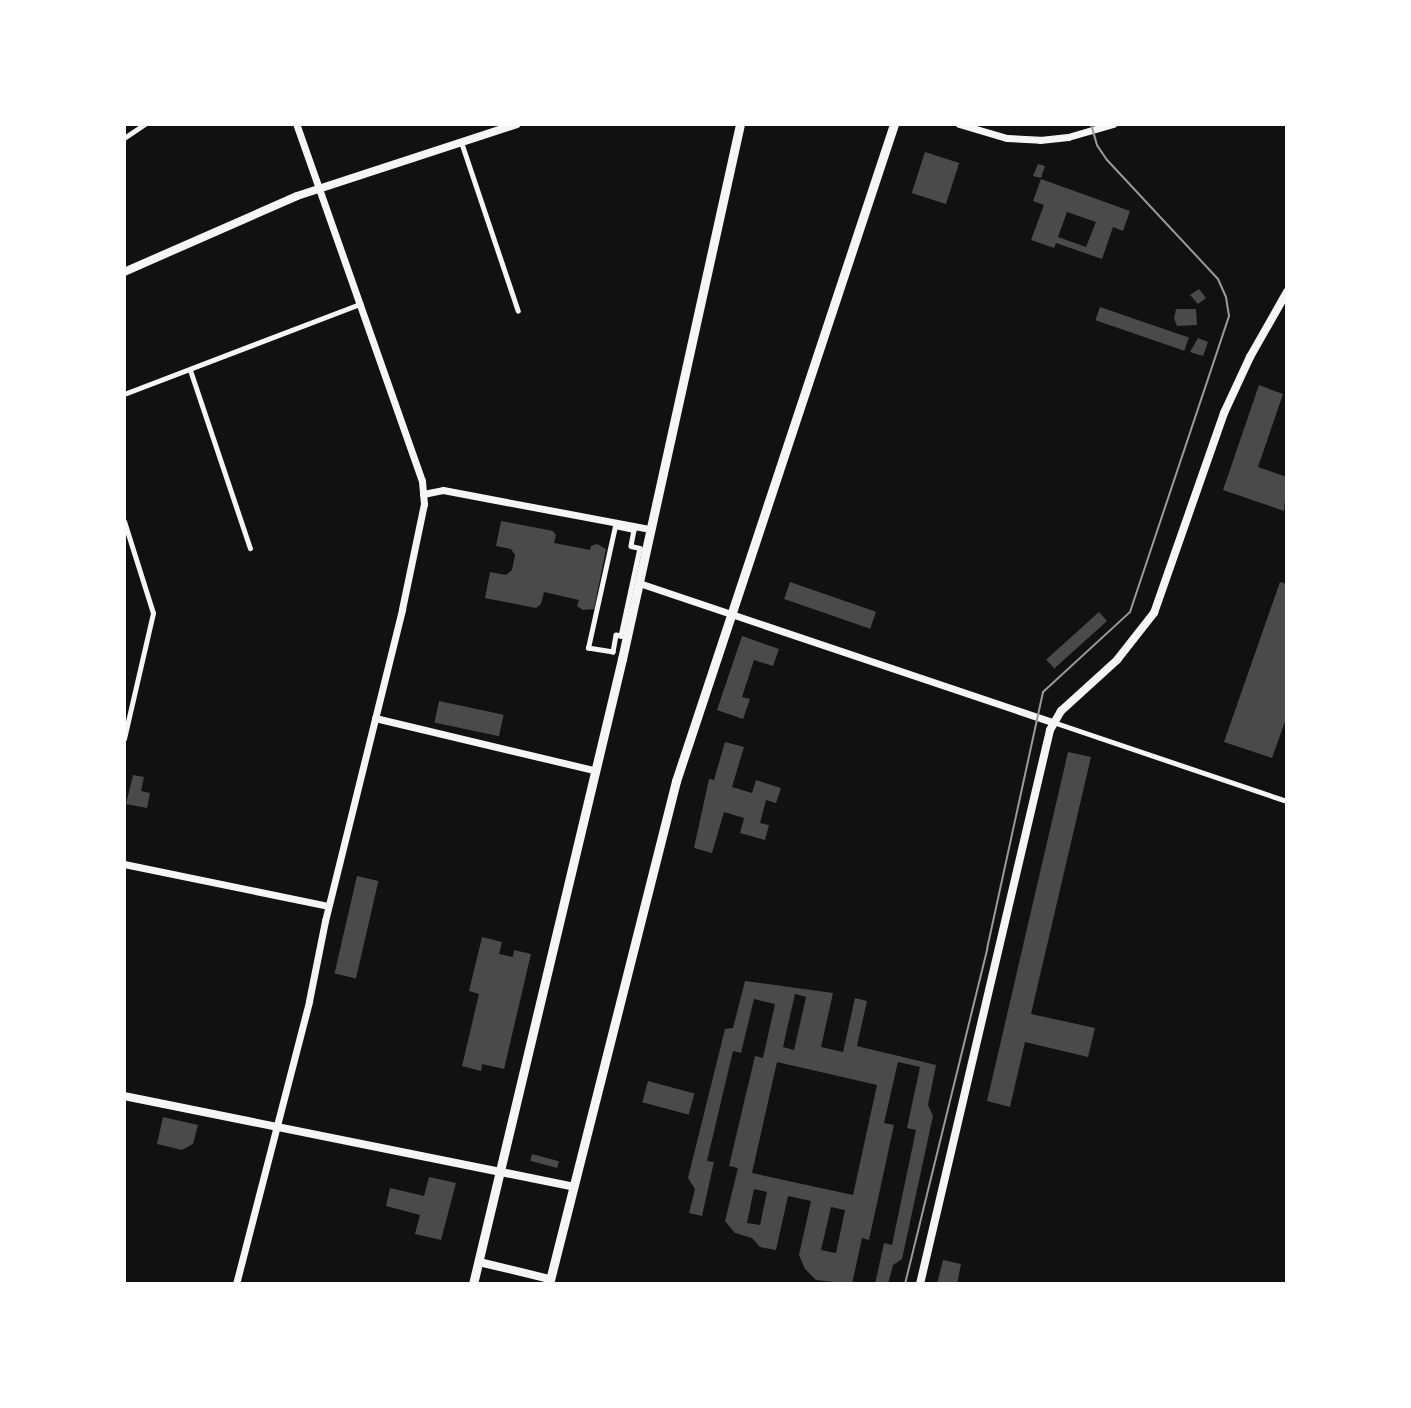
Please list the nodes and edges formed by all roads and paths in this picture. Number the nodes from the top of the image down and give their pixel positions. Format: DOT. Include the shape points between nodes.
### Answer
graph roads {
  1 [pos="145,124"];
  2 [pos="296,124"];
  3 [pos="517,124"];
  4 [pos="740,124"];
  5 [pos="894,124"];
  6 [pos="959,124"];
  7 [pos="1113,124"];
  8 [pos="124,138"];
  9 [pos="461,142"];
  10 [pos="320,189"];
  11 [pos="124,272"];
  12 [pos="1287,292"];
  13 [pos="360,304"];
  14 [pos="518,311"];
  15 [pos="190,370"];
  16 [pos="124,394"];
  17 [pos="423,494"];
  18 [pos="124,522"];
  19 [pos="612,528"];
  20 [pos="650,529"];
  21 [pos="250,548"];
  22 [pos="639,583"];
  23 [pos="729,614"];
  24 [pos="376,718"];
  25 [pos="1054,722"];
  26 [pos="124,739"];
  27 [pos="594,770"];
  28 [pos="1287,800"];
  29 [pos="124,864"];
  30 [pos="328,906"];
  31 [pos="124,1096"];
  32 [pos="276,1124"];
  33 [pos="500,1172"];
  34 [pos="572,1186"];
  35 [pos="479,1262"];
  36 [pos="550,1281"];
  37 [pos="236,1284"];
  38 [pos="473,1284"];
  39 [pos="920,1284"];
  1 -- 8 [label="street"];
  2 -- 10 [label="street"];
  3 -- 9 [label="main road"];
  4 -- 20 [label="main road"];
  5 -- 23 [label="main road"];
  6 -- 7 [label="street" via="1007,138 1040,140"];
  9 -- 10 [label="main road"];
  9 -- 14 [label="street"];
  10 -- 11 [label="main road"];
  10 -- 13 [label="street"];
  12 -- 25 [label="main road" via="1224,413 1154,613 1117,660 1067,704"];
  13 -- 15 [label="street"];
  13 -- 17 [label="street"];
  15 -- 16 [label="street"];
  15 -- 21 [label="street"];
  17 -- 20 [label="street" via="443,489"];
  17 -- 24 [label="street" via="422,521"];
  18 -- 26 [label="street" via="153,613"];
  19 -- 19 [label="street" via="588,648 613,652 616,635 621,636 640,548 631,546 634,530"];
  20 -- 22 [label="main road"];
  22 -- 23 [label="street"];
  22 -- 27 [label="main road"];
  23 -- 25 [label="street"];
  23 -- 34 [label="main road" via="676,781"];
  24 -- 27 [label="street"];
  24 -- 30 [label="street"];
  25 -- 28 [label="street"];
  25 -- 39 [label="main road"];
  27 -- 33 [label="main road"];
  29 -- 30 [label="street"];
  30 -- 32 [label="street" via="309,1001"];
  31 -- 32 [label="main road"];
  32 -- 33 [label="main road"];
  32 -- 37 [label="street"];
  33 -- 34 [label="main road"];
  33 -- 35 [label="main road"];
  34 -- 36 [label="main road"];
  35 -- 36 [label="main road"];
  35 -- 38 [label="main road"];
}
